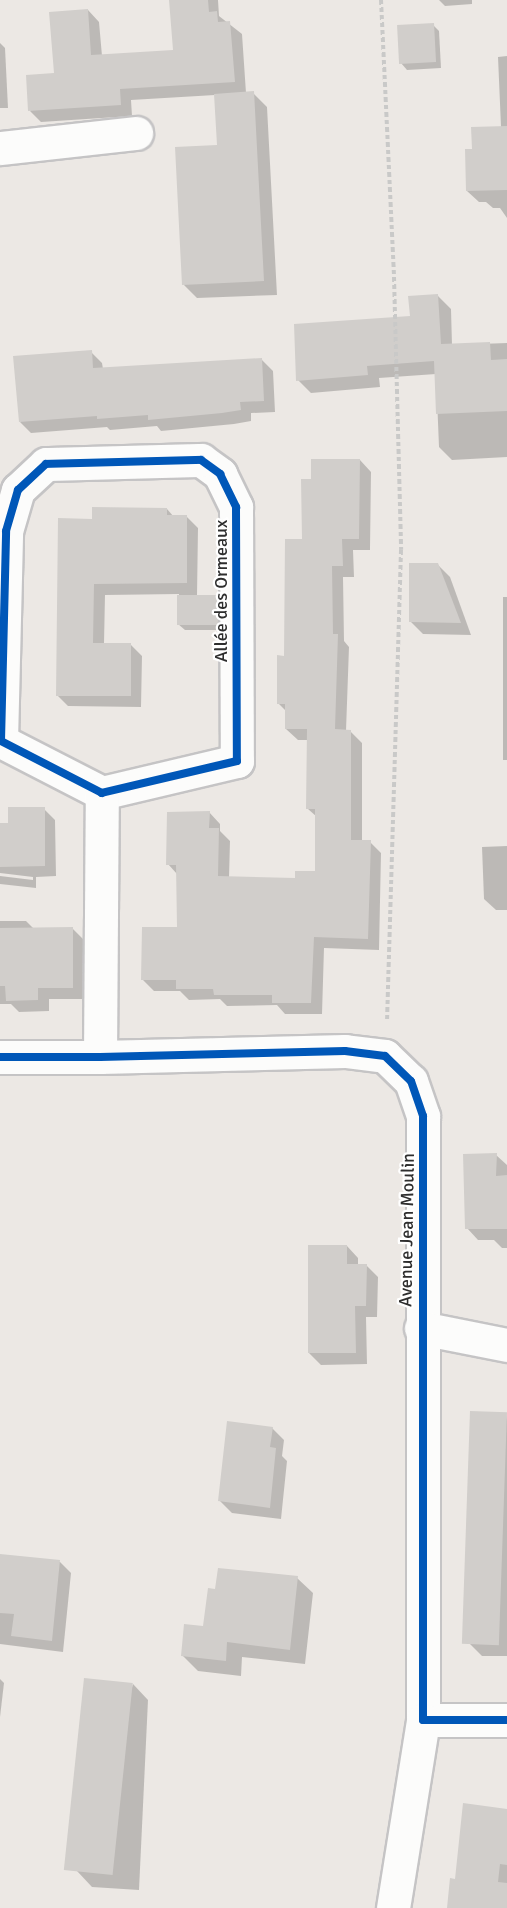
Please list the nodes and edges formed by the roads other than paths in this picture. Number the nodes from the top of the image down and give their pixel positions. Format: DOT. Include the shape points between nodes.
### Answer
graph roads {
  1 [pos="136,133"];
  2 [pos="0,148"];
  3 [pos="102,793"];
  4 [pos="0,1057"];
  5 [pos="100,1057"];
  6 [pos="422,1328"];
  7 [pos="507,1345"];
  8 [pos="423,1720"];
  9 [pos="507,1720"];
  10 [pos="393,1908"];
  1 -- 2 [label="street"];
  3 -- 3 [label="street, Allée des Ormeaux" via="237,761 236,507 220,474 201,460 46,464 18,490 6,531 1,741"];
  3 -- 5 [label="street"];
  4 -- 5 [label="street"];
  5 -- 6 [label="street, Avenue Jean Moulin" via="345,1051 385,1056 411,1081 423,1116"];
  6 -- 7 [label="street"];
  6 -- 8 [label="street, Avenue Jean Moulin"];
  8 -- 9 [label="street"];
  8 -- 10 [label="street, Avenue Jean Moulin"];
}
